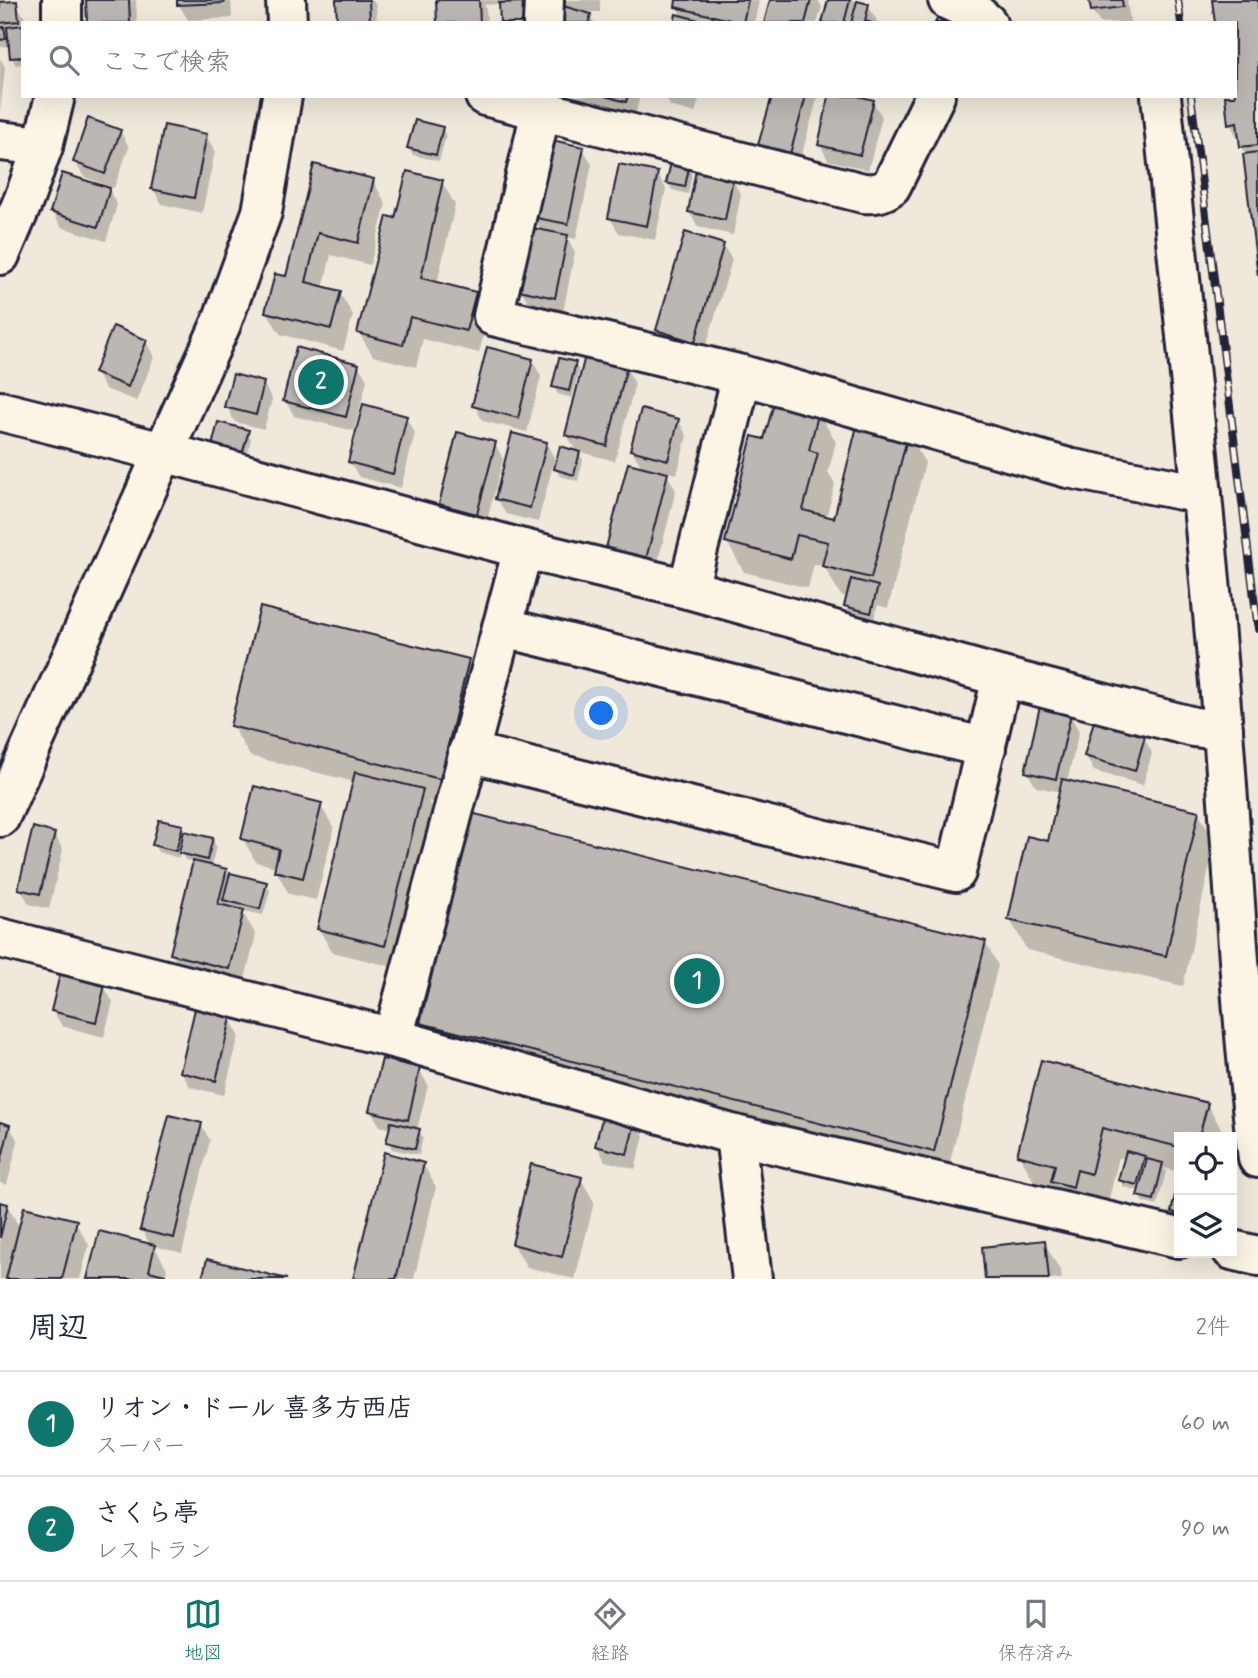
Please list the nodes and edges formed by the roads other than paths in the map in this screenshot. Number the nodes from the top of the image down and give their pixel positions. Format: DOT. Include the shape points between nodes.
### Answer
graph roads {
  1 [pos="62,0"];
  2 [pos="286,0"];
  3 [pos="544,0"];
  4 [pos="62,21"];
  5 [pos="287,21"];
  6 [pos="543,21"];
  7 [pos="55,98"];
  8 [pos="282,98"];
  9 [pos="499,98"];
  10 [pos="934,98"];
  11 [pos="1161,98"];
  12 [pos="541,104"];
  13 [pos="0,141"];
  14 [pos="43,146"];
  15 [pos="0,255"];
  16 [pos="742,375"];
  17 [pos="0,411"];
  18 [pos="163,452"];
  19 [pos="1202,494"];
  20 [pos="533,551"];
  21 [pos="688,589"];
  22 [pos="513,630"];
  23 [pos="1002,677"];
  24 [pos="1223,730"];
  25 [pos="986,748"];
  26 [pos="480,755"];
  27 [pos="0,817"];
  28 [pos="0,938"];
  29 [pos="393,1038"];
  30 [pos="735,1135"];
  31 [pos="1258,1158"];
  32 [pos="1174,1237"];
  33 [pos="1237,1251"];
  34 [pos="1258,1256"];
  35 [pos="752,1279"];
  1 -- 4 [label="street"];
  2 -- 5 [label="street"];
  3 -- 6 [label="street"];
  7 -- 14 [label="street"];
  8 -- 18 [label="street" via="262,212 221,324"];
  9 -- 12 [label="street"];
  10 -- 12 [label="street" via="891,186 874,194"];
  11 -- 19 [label="street"];
  12 -- 16 [label="street" via="493,316"];
  13 -- 14 [label="street"];
  14 -- 15 [label="street"];
  16 -- 19 [label="street" via="1068,468"];
  16 -- 21 [label="street"];
  17 -- 18 [label="street"];
  18 -- 20 [label="street"];
  18 -- 27 [label="street"];
  19 -- 24 [label="street"];
  20 -- 21 [label="street"];
  20 -- 22 [label="street"];
  21 -- 23 [label="street"];
  22 -- 25 [label="street"];
  22 -- 26 [label="street"];
  23 -- 24 [label="street" via="1194,727"];
  23 -- 25 [label="street"];
  24 -- 31 [label="street" via="1247,1071"];
  25 -- 26 [label="street" via="956,872"];
  26 -- 29 [label="street"];
  28 -- 29 [label="street"];
  29 -- 30 [label="street"];
  30 -- 32 [label="street"];
  30 -- 35 [label="street"];
  33 -- 34 [label="street"];
}
